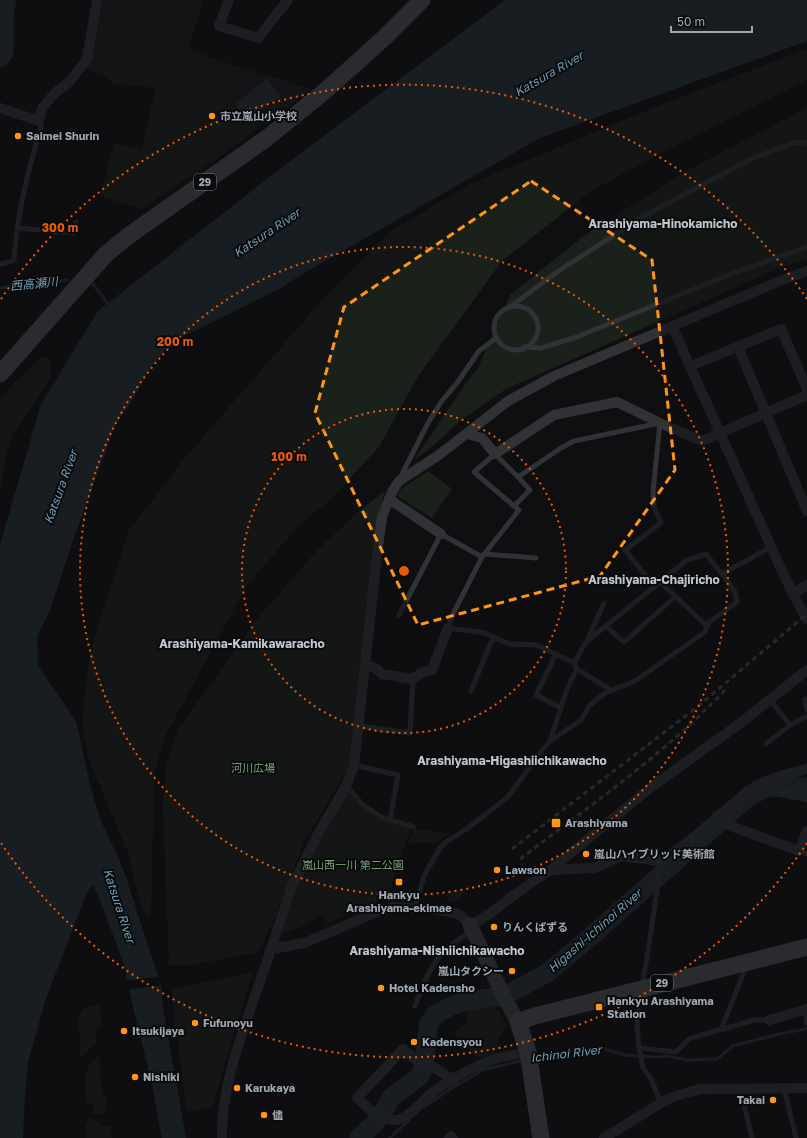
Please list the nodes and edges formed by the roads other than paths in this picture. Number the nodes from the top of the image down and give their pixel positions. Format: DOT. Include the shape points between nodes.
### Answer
graph roads {
  1 [pos="97,0"];
  2 [pos="229,0"];
  3 [pos="288,0"];
  4 [pos="422,0"];
  5 [pos="0,108"];
  6 [pos="39,121"];
  7 [pos="807,142"];
  8 [pos="76,222"];
  9 [pos="17,228"];
  10 [pos="807,247"];
  11 [pos="0,264"];
  12 [pos="807,271"];
  13 [pos="511,306"];
  14 [pos="672,326"];
  15 [pos="496,338"];
  16 [pos="525,347"];
  17 [pos="738,347"];
  18 [pos="691,366"];
  19 [pos="0,374"];
  20 [pos="807,389"];
  21 [pos="807,395"];
  22 [pos="765,413"];
  23 [pos="660,423"];
  24 [pos="719,433"];
  25 [pos="467,434"];
  26 [pos="495,454"];
  27 [pos="518,477"];
  28 [pos="399,481"];
  29 [pos="389,499"];
  30 [pos="514,506"];
  31 [pos="807,511"];
  32 [pos="441,534"];
  33 [pos="771,547"];
  34 [pos="483,556"];
  35 [pos="536,558"];
  36 [pos="722,574"];
  37 [pos="660,582"];
  38 [pos="807,585"];
  39 [pos="655,587"];
  40 [pos="793,594"];
  41 [pos="675,597"];
  42 [pos="604,603"];
  43 [pos="399,615"];
  44 [pos="807,619"];
  45 [pos="606,626"];
  46 [pos="707,626"];
  47 [pos="448,628"];
  48 [pos="495,638"];
  49 [pos="586,642"];
  50 [pos="556,654"];
  51 [pos="574,663"];
  52 [pos="366,664"];
  53 [pos="577,669"];
  54 [pos="807,670"];
  55 [pos="413,679"];
  56 [pos="611,690"];
  57 [pos="471,691"];
  58 [pos="807,699"];
  59 [pos="770,700"];
  60 [pos="561,708"];
  61 [pos="807,710"];
  62 [pos="807,716"];
  63 [pos="790,724"];
  64 [pos="358,726"];
  65 [pos="550,741"];
  66 [pos="766,744"];
  67 [pos="354,765"];
  68 [pos="807,769"];
  69 [pos="770,784"];
  70 [pos="346,786"];
  71 [pos="807,797"];
  72 [pos="718,817"];
  73 [pos="390,820"];
  74 [pos="414,826"];
  75 [pos="807,831"];
  76 [pos="803,853"];
  77 [pos="658,866"];
  78 [pos="550,870"];
  79 [pos="415,908"];
  80 [pos="471,928"];
  81 [pos="807,946"];
  82 [pos="272,949"];
  83 [pos="742,964"];
  84 [pos="640,989"];
  85 [pos="416,1006"];
  86 [pos="806,1010"];
  87 [pos="769,1020"];
  88 [pos="518,1022"];
  89 [pos="807,1023"];
  90 [pos="721,1030"];
  91 [pos="639,1048"];
  92 [pos="529,1056"];
  93 [pos="454,1080"];
  94 [pos="740,1088"];
  95 [pos="784,1088"];
  96 [pos="807,1088"];
  97 [pos="660,1103"];
  98 [pos="222,1138"];
  99 [pos="449,1138"];
  100 [pos="452,1138"];
  101 [pos="541,1138"];
  102 [pos="604,1138"];
  103 [pos="752,1138"];
  104 [pos="796,1138"];
  1 -- 6 [label="street" via="87,59 69,82 42,108"];
  2 -- 3 [label="street" via="220,26 258,38"];
  4 -- 19 [label="main road, 29" via="325,92 267,138 106,254"];
  5 -- 6 [label="street"];
  6 -- 9 [label="lane" via="41,128 28,169"];
  7 -- 13 [label="lane" via="794,143 751,160 642,217 557,272"];
  8 -- 9 [label="lane" via="74,233"];
  9 -- 11 [label="lane" via="14,260"];
  10 -- 16 [label="lane" via="731,274 574,338 541,348"];
  12 -- 14 [label="street"];
  13 -- 15 [label="lane" via="496,318"];
  13 -- 16 [label="lane" via="524,307 534,315 538,327 534,339"];
  14 -- 18 [label="street"];
  14 -- 25 [label="street" via="554,376 508,402"];
  15 -- 16 [label="lane" via="506,347"];
  15 -- 28 [label="lane" via="479,351 441,402"];
  17 -- 18 [label="street"];
  17 -- 20 [label="street" via="781,329"];
  17 -- 22 [label="street"];
  18 -- 24 [label="street"];
  21 -- 22 [label="street"];
  22 -- 24 [label="street"];
  22 -- 31 [label="street"];
  23 -- 24 [label="street" via="702,441"];
  23 -- 26 [label="street" via="618,402 554,415"];
  23 -- 27 [label="lane" via="574,442 560,448"];
  23 -- 39 [label="lane" via="653,492 654,507 661,523 626,550"];
  24 -- 33 [label="street"];
  25 -- 26 [label="street" via="482,438"];
  25 -- 28 [label="street"];
  26 -- 27 [label="lane"];
  26 -- 30 [label="lane" via="474,472"];
  27 -- 30 [label="lane" via="530,490"];
  28 -- 29 [label="street"];
  29 -- 32 [label="street"];
  29 -- 52 [label="street" via="382,517"];
  30 -- 34 [label="lane" via="519,510"];
  32 -- 34 [label="lane"];
  32 -- 43 [label="lane"];
  33 -- 36 [label="lane"];
  33 -- 40 [label="street"];
  34 -- 35 [label="lane"];
  34 -- 47 [label="lane"];
  36 -- 37 [label="lane" via="706,554 687,560"];
  36 -- 46 [label="lane" via="735,592 738,602"];
  37 -- 39 [label="lane"];
  37 -- 41 [label="lane"];
  38 -- 40 [label="street"];
  39 -- 45 [label="lane"];
  40 -- 44 [label="street"];
  41 -- 45 [label="lane" via="624,642"];
  41 -- 46 [label="lane"];
  42 -- 49 [label="lane"];
  45 -- 49 [label="lane"];
  46 -- 56 [label="lane" via="705,632 635,681"];
  47 -- 48 [label="lane" via="485,633"];
  47 -- 55 [label="street" via="432,670 422,672"];
  48 -- 50 [label="lane" via="509,644 536,645"];
  48 -- 57 [label="lane"];
  49 -- 51 [label="lane"];
  50 -- 51 [label="lane"];
  50 -- 60 [label="lane" via="536,695"];
  51 -- 53 [label="lane"];
  52 -- 55 [label="street" via="382,674"];
  52 -- 64 [label="street"];
  53 -- 56 [label="lane"];
  53 -- 60 [label="lane"];
  54 -- 59 [label="street"];
  55 -- 64 [label="lane" via="410,733"];
  56 -- 65 [label="lane" via="590,705 581,720"];
  58 -- 61 [label="lane"];
  59 -- 63 [label="lane"];
  59 -- 78 [label="street" via="650,788"];
  60 -- 65 [label="lane"];
  62 -- 63 [label="lane"];
  63 -- 66 [label="lane"];
  64 -- 67 [label="street"];
  65 -- 79 [label="lane" via="507,798 440,848 424,876"];
  67 -- 70 [label="street"];
  67 -- 73 [label="lane" via="398,775"];
  68 -- 69 [label="street" via="787,774"];
  69 -- 71 [label="street" via="775,791"];
  69 -- 72 [label="street" via="749,790"];
  70 -- 73 [label="lane" via="362,804"];
  70 -- 82 [label="street" via="291,888"];
  72 -- 76 [label="street" via="728,826"];
  72 -- 77 [label="street"];
  73 -- 74 [label="lane"];
  75 -- 76 [label="street"];
  77 -- 78 [label="street" via="622,856 594,868"];
  77 -- 84 [label="lane" via="648,952"];
  78 -- 80 [label="street"];
  79 -- 80 [label="street" via="455,913"];
  79 -- 82 [label="street" via="393,907 304,943"];
  80 -- 85 [label="lane" via="441,954 429,971"];
  80 -- 88 [label="main road"];
  81 -- 83 [label="main road, 29"];
  82 -- 98 [label="street" via="229,1081 222,1117"];
  83 -- 84 [label="main road, 29"];
  83 -- 90 [label="lane" via="744,972"];
  84 -- 88 [label="main road, 29"];
  84 -- 91 [label="lane" via="637,1025"];
  86 -- 87 [label="street"];
  86 -- 89 [label="lane"];
  87 -- 90 [label="lane" via="754,1020"];
  88 -- 92 [label="main road"];
  90 -- 91 [label="lane" via="689,1039 676,1052"];
  91 -- 97 [label="lane" via="644,1068"];
  92 -- 93 [label="street" via="490,1061"];
  92 -- 101 [label="main road"];
  93 -- 93 [label="street" via="430,1065 418,1062 403,1049 357,1098 379,1116 402,1120 432,1093"];
  94 -- 95 [label="street"];
  94 -- 97 [label="street" via="700,1089"];
  94 -- 103 [label="lane"];
  95 -- 96 [label="street"];
  95 -- 104 [label="lane"];
  97 -- 102 [label="street"];
  99 -- 100 [label="street"];
}
